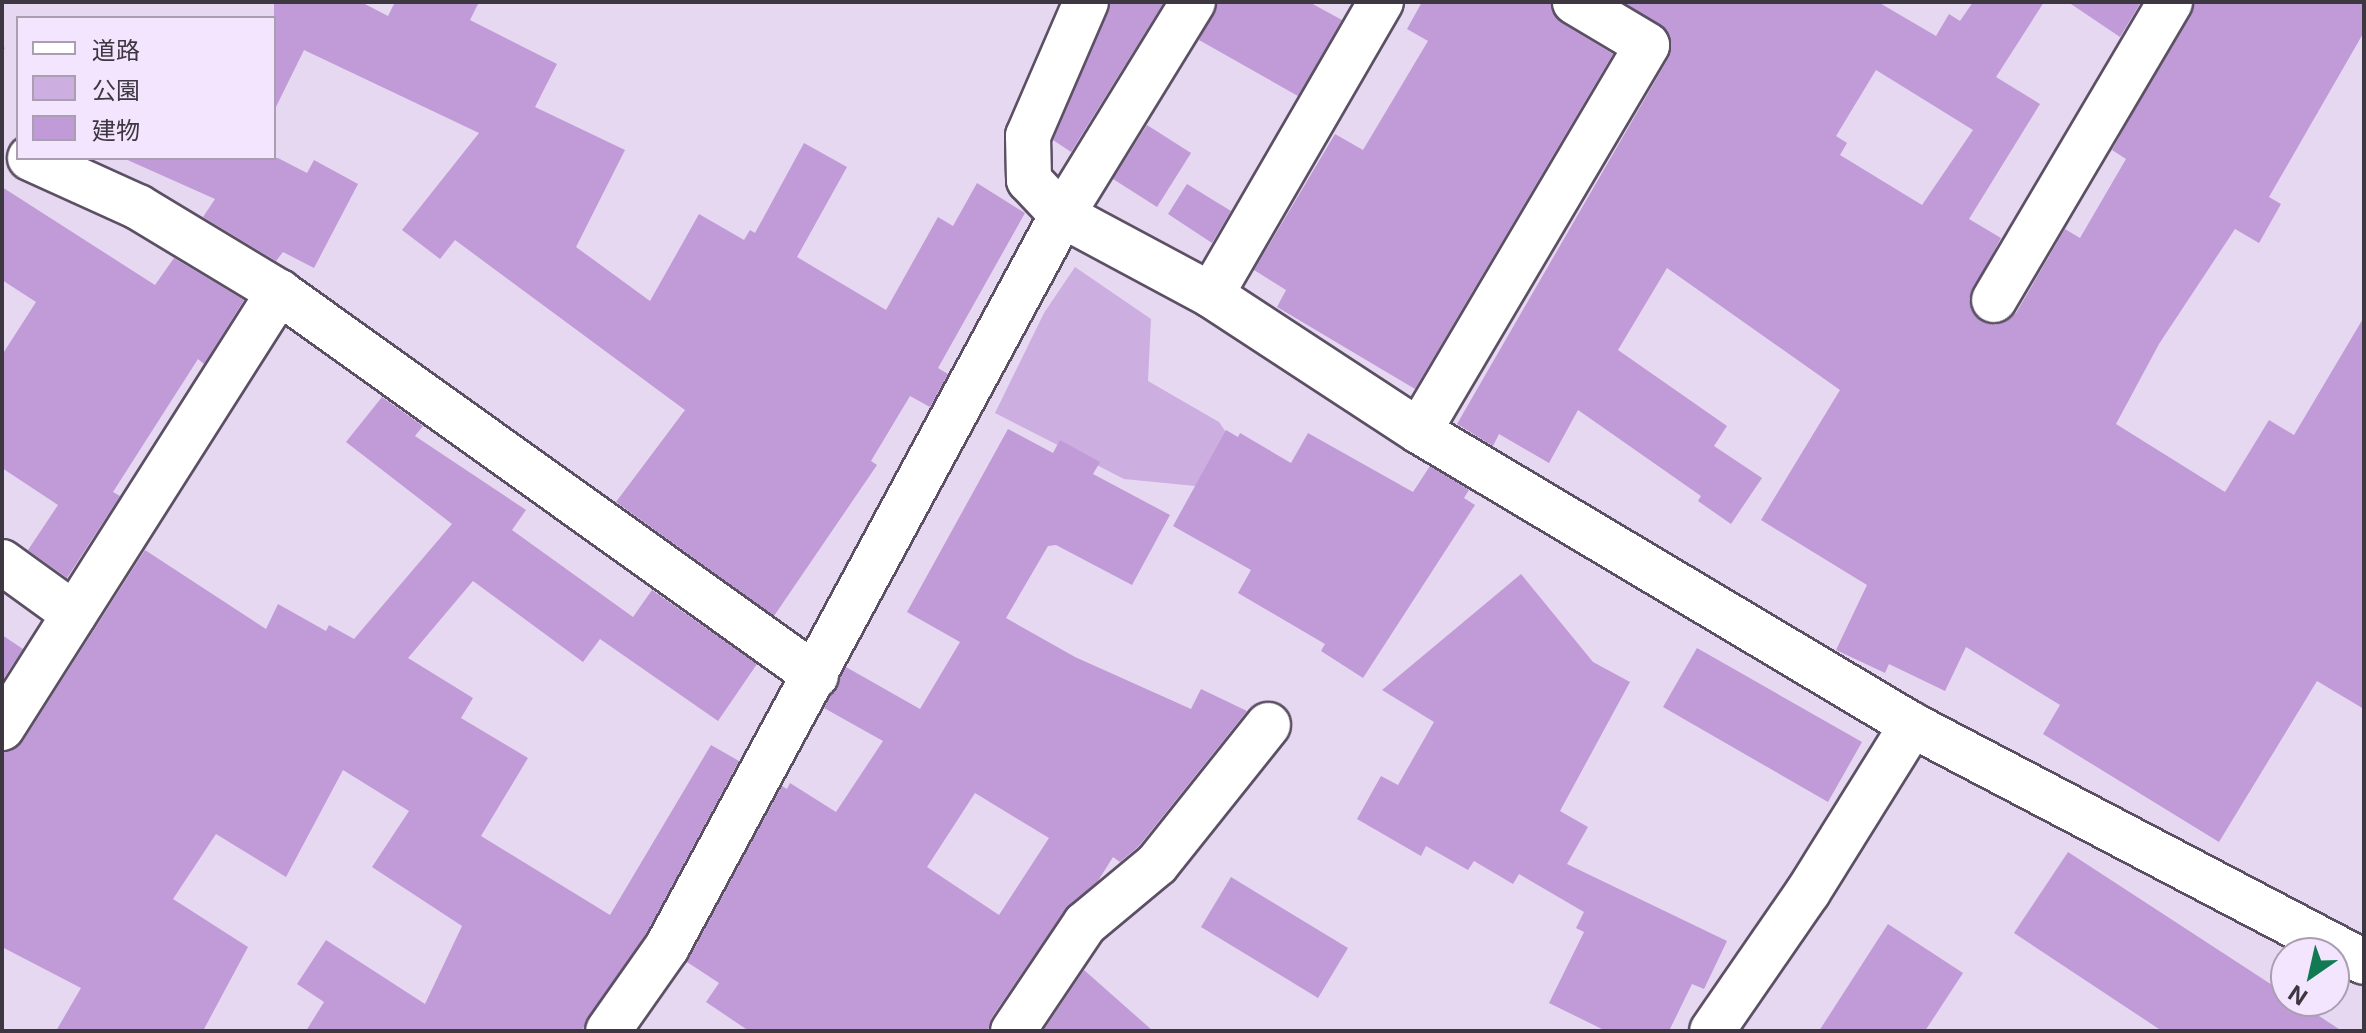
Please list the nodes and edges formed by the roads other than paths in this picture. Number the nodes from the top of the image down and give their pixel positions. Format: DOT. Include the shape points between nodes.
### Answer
graph roads {
  1 [pos="1086,2"];
  2 [pos="1193,2"];
  3 [pos="1381,2"];
  4 [pos="1575,2"];
  5 [pos="2170,2"];
  6 [pos="34,160"];
  7 [pos="1062,215"];
  8 [pos="279,292"];
  9 [pos="1211,295"];
  10 [pos="1994,300"];
  11 [pos="1419,431"];
  12 [pos="2,562"];
  13 [pos="74,614"];
  14 [pos="816,676"];
  15 [pos="1268,725"];
  16 [pos="1912,725"];
  17 [pos="2,728"];
  18 [pos="2364,962"];
  19 [pos="608,1031"];
  20 [pos="1013,1031"];
  21 [pos="1712,1031"];
  1 -- 7 [label="street" via="1028,136 1029,180"];
  2 -- 7 [label="street"];
  3 -- 9 [label="street"];
  4 -- 11 [label="street" via="1647,45"];
  5 -- 10 [label="street"];
  6 -- 8 [label="street" via="138,207"];
  7 -- 9 [label="street"];
  7 -- 14 [label="street"];
  8 -- 13 [label="street"];
  8 -- 14 [label="street"];
  9 -- 11 [label="street"];
  11 -- 16 [label="street"];
  12 -- 13 [label="street"];
  13 -- 17 [label="street"];
  14 -- 19 [label="street" via="667,947"];
  15 -- 20 [label="street" via="1157,864 1119,890 1085,924"];
  16 -- 18 [label="street"];
  16 -- 21 [label="street" via="1808,892"];
}
